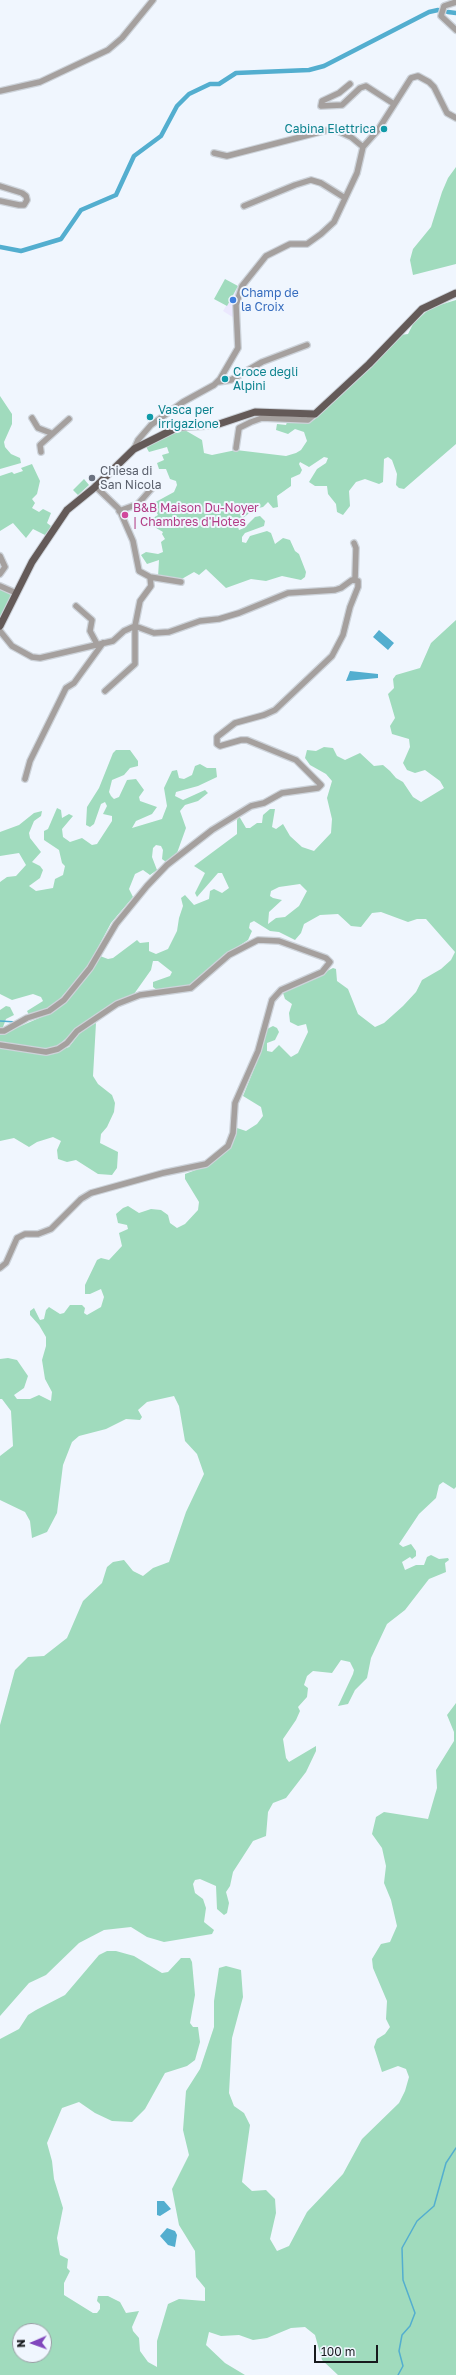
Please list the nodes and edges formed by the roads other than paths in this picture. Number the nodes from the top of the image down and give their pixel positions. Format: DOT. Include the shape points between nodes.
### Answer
graph roads {
  1 [pos="153,0"];
  2 [pos="456,2"];
  3 [pos="456,30"];
  4 [pos="350,84"];
  5 [pos="0,91"];
  6 [pos="394,104"];
  7 [pos="456,118"];
  8 [pos="363,147"];
  9 [pos="214,153"];
  10 [pos="0,186"];
  11 [pos="345,198"];
  12 [pos="0,201"];
  13 [pos="244,206"];
  14 [pos="456,292"];
  15 [pos="307,345"];
  16 [pos="218,382"];
  17 [pos="315,414"];
  18 [pos="32,418"];
  19 [pos="69,418"];
  20 [pos="52,433"];
  21 [pos="236,448"];
  22 [pos="134,449"];
  23 [pos="41,452"];
  24 [pos="96,486"];
  25 [pos="153,487"];
  26 [pos="119,511"];
  27 [pos="354,543"];
  28 [pos="0,556"];
  29 [pos="0,574"];
  30 [pos="150,577"];
  31 [pos="355,580"];
  32 [pos="181,582"];
  33 [pos="0,586"];
  34 [pos="16,593"];
  35 [pos="76,606"];
  36 [pos="0,626"];
  37 [pos="135,626"];
  38 [pos="0,631"];
  39 [pos="104,643"];
  40 [pos="97,644"];
  41 [pos="105,691"];
  42 [pos="24,779"];
  43 [pos="0,1031"];
  44 [pos="0,1045"];
  45 [pos="0,1268"];
  1 -- 5 [label="street" via="122,38 108,50 40,82"];
  2 -- 3 [label="street" via="444,6 441,16"];
  4 -- 6 [label="street" via="322,101 321,106 342,105 360,88 366,86"];
  6 -- 7 [label="street" via="411,78 418,76 434,87 447,113"];
  6 -- 8 [label="street" via="378,130"];
  8 -- 9 [label="street" via="351,137 328,130 227,156"];
  8 -- 11 [label="street" via="357,173"];
  10 -- 12 [label="street" via="22,193 27,200 24,205"];
  11 -- 13 [label="street" via="321,183 311,180"];
  11 -- 16 [label="street" via="334,222 321,234 307,244 290,244 266,256 242,286 236,309 238,348"];
  14 -- 17 [label="main road" via="422,309 369,364"];
  15 -- 16 [label="street" via="262,362 231,380"];
  16 -- 22 [label="street" via="162,416 142,435"];
  17 -- 21 [label="street" via="308,420 262,418 251,422 239,428"];
  17 -- 22 [label="main road" via="255,412 216,425 178,427"];
  18 -- 20 [label="street" via="38,428"];
  19 -- 20 [label="street"];
  20 -- 23 [label="street" via="40,445"];
  22 -- 24 [label="main road"];
  24 -- 26 [label="street"];
  24 -- 34 [label="main road" via="67,510 32,562"];
  25 -- 26 [label="street" via="138,504"];
  26 -- 30 [label="street" via="133,541 138,571"];
  27 -- 31 [label="street"];
  28 -- 29 [label="street" via="5,567"];
  30 -- 32 [label="street"];
  30 -- 37 [label="street" via="151,586 140,601"];
  31 -- 37 [label="street" via="334,590 288,593 233,615 195,622 169,632 154,633"];
  31 -- 43 [label="street" via="358,581 358,587 338,647 332,656 275,710 235,723 217,737 220,746 247,740 296,760 321,785 318,788 282,793 264,803 251,806 212,830 168,865 147,886 116,924 90,968 64,1000 49,1011"];
  33 -- 34 [label="street"];
  34 -- 36 [label="main road"];
  35 -- 40 [label="street" via="92,620 90,631"];
  37 -- 39 [label="street"];
  37 -- 41 [label="street" via="135,664"];
  38 -- 40 [label="street" via="12,646 36,658"];
  39 -- 40 [label="street"];
  39 -- 42 [label="street" via="74,682 66,688 30,761"];
  44 -- 45 [label="street" via="46,1052 58,1049 68,1043 76,1031 117,1004 140,995 191,988 229,955 258,940 279,941 326,958 330,962 322,972 281,990 272,1000 258,1051 235,1103 233,1133 228,1146 206,1164 91,1193 81,1199 51,1229 17,1238 6,1263"];
}
